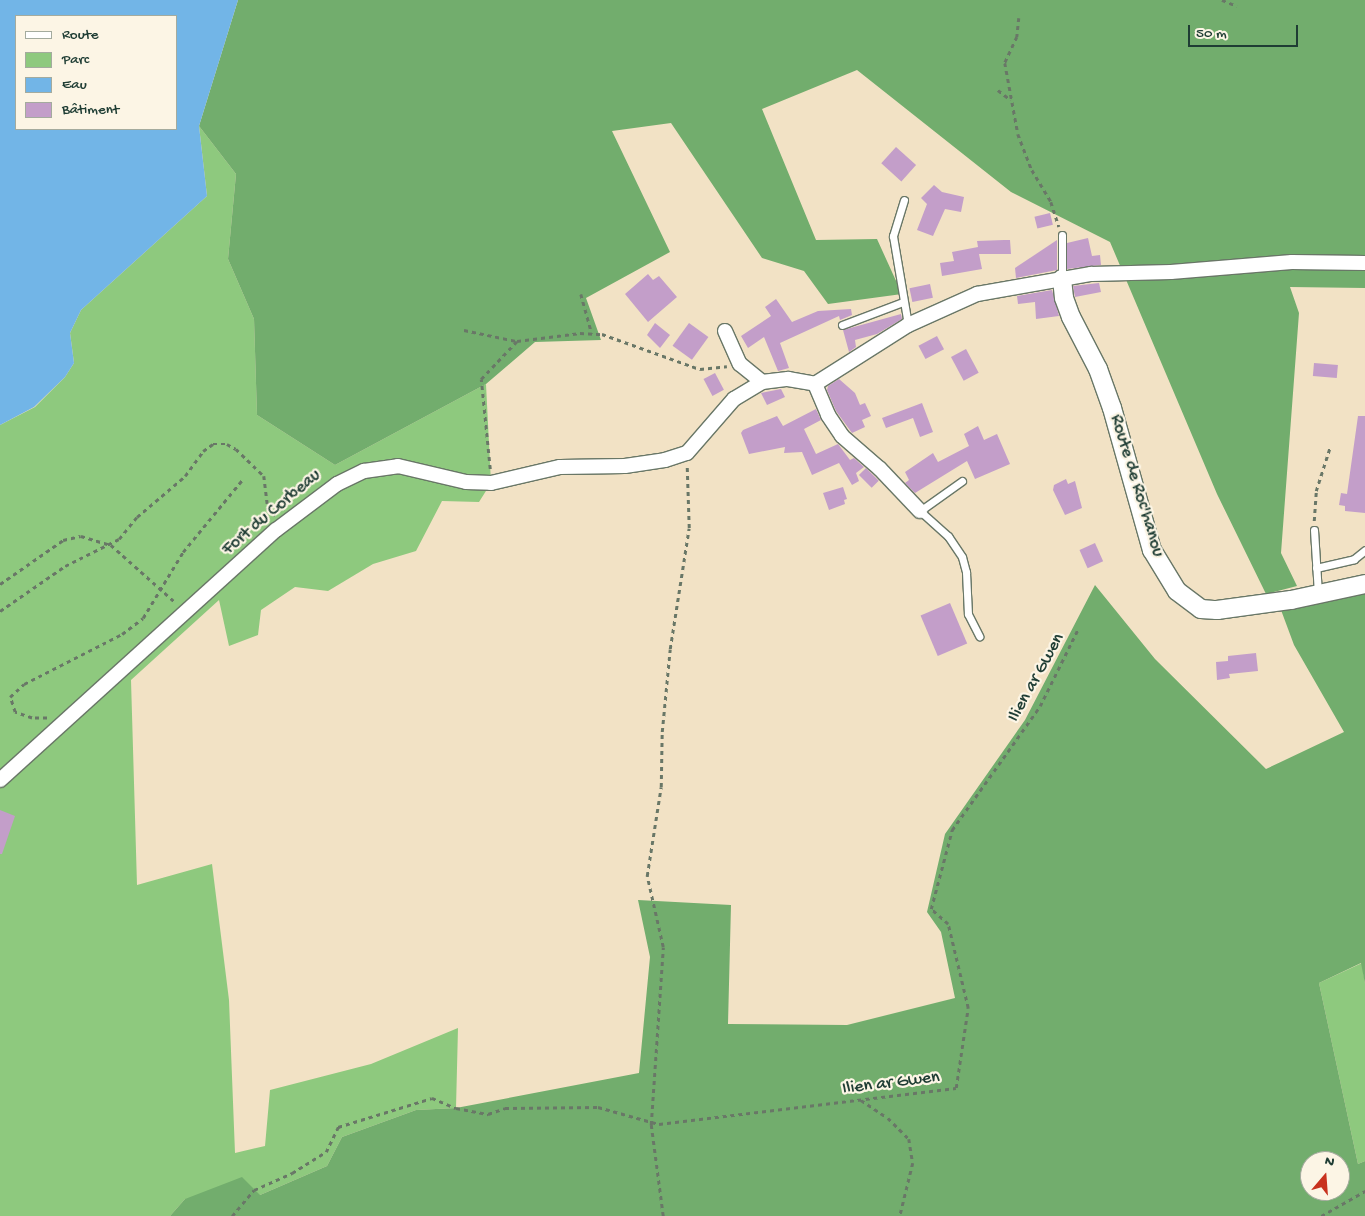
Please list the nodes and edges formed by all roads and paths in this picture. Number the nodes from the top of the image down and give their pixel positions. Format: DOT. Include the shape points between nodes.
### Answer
graph roads {
  1 [pos="1222,0"];
  2 [pos="1237,6"];
  3 [pos="1018,18"];
  4 [pos="998,90"];
  5 [pos="1012,101"];
  6 [pos="904,200"];
  7 [pos="1062,235"];
  8 [pos="1365,263"];
  9 [pos="1062,279"];
  10 [pos="581,294"];
  11 [pos="903,302"];
  12 [pos="842,325"];
  13 [pos="908,325"];
  14 [pos="464,330"];
  15 [pos="725,331"];
  16 [pos="592,334"];
  17 [pos="517,341"];
  18 [pos="740,364"];
  19 [pos="762,382"];
  20 [pos="815,384"];
  21 [pos="1330,448"];
  22 [pos="687,453"];
  23 [pos="243,480"];
  24 [pos="962,481"];
  25 [pos="491,483"];
  26 [pos="920,510"];
  27 [pos="286,523"];
  28 [pos="1314,530"];
  29 [pos="108,544"];
  30 [pos="1365,550"];
  31 [pos="1316,568"];
  32 [pos="0,584"];
  33 [pos="1365,584"];
  34 [pos="161,589"];
  35 [pos="1318,594"];
  36 [pos="193,607"];
  37 [pos="0,611"];
  38 [pos="1078,629"];
  39 [pos="979,636"];
  40 [pos="71,717"];
  41 [pos="0,780"];
  42 [pos="861,1100"];
  43 [pos="651,1125"];
  44 [pos="1365,1191"];
  45 [pos="232,1216"];
  46 [pos="663,1216"];
  47 [pos="900,1216"];
  48 [pos="1321,1216"];
  1 -- 2 [label="path"];
  3 -- 5 [label="path" via="1017,37 1005,62"];
  4 -- 5 [label="path"];
  5 -- 7 [label="path" via="1018,134 1028,161 1051,202"];
  6 -- 11 [label="lane" via="893,236"];
  7 -- 9 [label="lane"];
  8 -- 9 [label="street" via="1292,262 1171,272 1090,274"];
  9 -- 13 [label="street" via="977,294"];
  9 -- 35 [label="street, Route de Roc'hanou" via="1071,317 1098,369 1112,408 1152,550 1176,590 1201,609 1217,610"];
  10 -- 16 [label="path"];
  11 -- 12 [label="lane"];
  11 -- 13 [label="lane"];
  13 -- 20 [label="street"];
  14 -- 17 [label="path"];
  15 -- 18 [label="street"];
  16 -- 17 [label="path"];
  16 -- 18 [label="path" via="602,334 700,369"];
  17 -- 25 [label="path" via="481,379"];
  18 -- 19 [label="street"];
  19 -- 20 [label="street" via="788,379"];
  19 -- 22 [label="street" via="734,399"];
  20 -- 26 [label="street" via="828,415 842,436 880,468"];
  21 -- 28 [label="path" via="1316,491"];
  22 -- 25 [label="street, Fort du Corbeau" via="625,466 560,467"];
  22 -- 43 [label="path" via="689,528 670,649 662,732 661,787 647,876 663,947"];
  23 -- 34 [label="path" via="183,552"];
  24 -- 26 [label="lane"];
  25 -- 27 [label="street, Fort du Corbeau" via="466,482 398,466 364,471 337,484"];
  26 -- 39 [label="lane" via="948,536 962,557 968,614"];
  27 -- 29 [label="path" via="268,510 264,476 236,449 227,444 213,444 203,451 185,476 137,518 120,540"];
  27 -- 36 [label="street, Fort du Corbeau"];
  28 -- 31 [label="lane"];
  29 -- 32 [label="path" via="81,536 63,540"];
  29 -- 34 [label="path"];
  29 -- 37 [label="path" via="65,566"];
  30 -- 31 [label="lane" via="1354,559"];
  31 -- 35 [label="lane"];
  33 -- 35 [label="street, Route de Roc'hanou"];
  34 -- 36 [label="path" via="183,607"];
  34 -- 40 [label="path" via="143,618 122,634 24,684 10,697 15,712 32,718"];
  36 -- 40 [label="street, Fort du Corbeau"];
  38 -- 42 [label="path, Ilien ar Gwen" via="1040,706 952,830 931,909 948,924 968,1008 956,1088"];
  40 -- 41 [label="street, Fort du Corbeau"];
  42 -- 43 [label="path, Ilien ar Gwen"];
  42 -- 47 [label="path" via="888,1118 909,1139 913,1163"];
  43 -- 45 [label="path" via="598,1107 505,1108 488,1114 456,1108 432,1098 338,1127 326,1152 292,1173 254,1190"];
  43 -- 46 [label="path"];
  44 -- 48 [label="path"];
}
